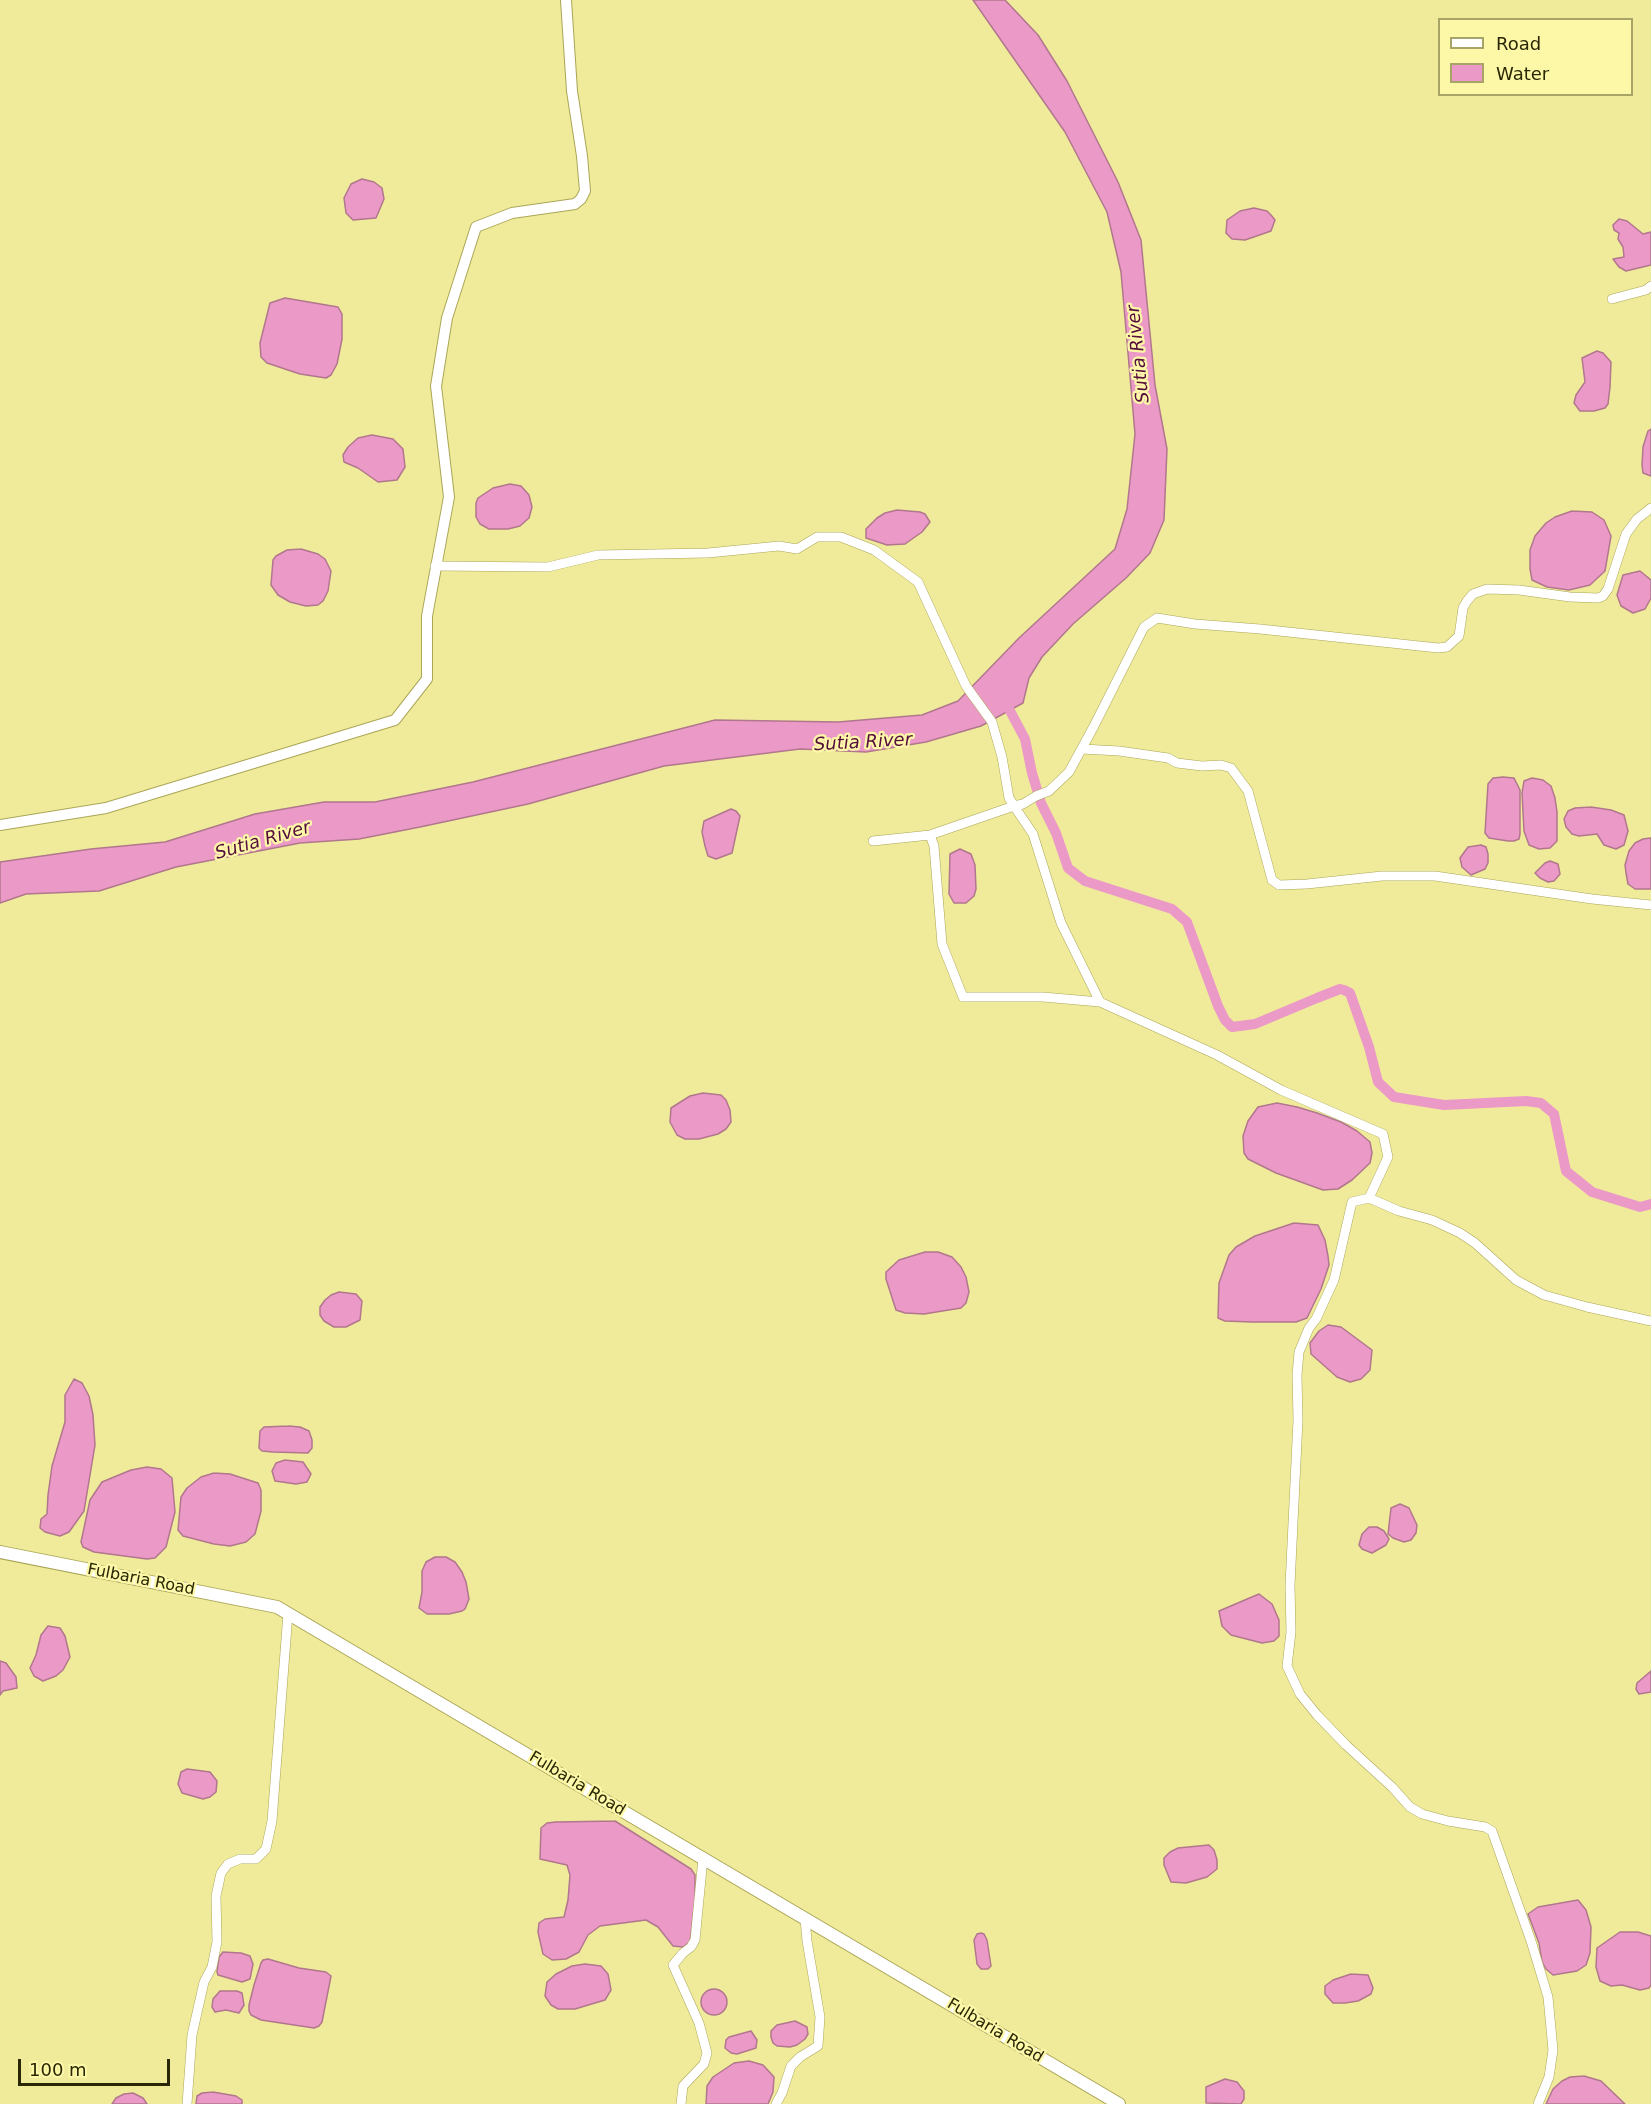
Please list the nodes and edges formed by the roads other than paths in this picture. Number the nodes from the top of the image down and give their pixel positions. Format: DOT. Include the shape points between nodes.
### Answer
graph roads {
  1 [pos="566,0"];
  2 [pos="1651,286"];
  3 [pos="1612,299"];
  4 [pos="1651,508"];
  5 [pos="435,566"];
  6 [pos="1082,749"];
  7 [pos="1014,806"];
  8 [pos="0,825"];
  9 [pos="930,835"];
  10 [pos="873,841"];
  11 [pos="1651,905"];
  12 [pos="1100,1002"];
  13 [pos="1369,1198"];
  14 [pos="1651,1321"];
  15 [pos="0,1552"];
  16 [pos="288,1613"];
  17 [pos="703,1858"];
  18 [pos="805,1919"];
  19 [pos="187,2104"];
  20 [pos="681,2104"];
  21 [pos="776,2104"];
  22 [pos="1119,2104"];
  23 [pos="1538,2104"];
  1 -- 5 [label="street" via="572,91 585,191 575,204 512,213 476,228 447,318 436,386 450,497"];
  2 -- 3 [label="street"];
  4 -- 6 [label="street" via="1626,534 1603,596 1487,589 1467,601 1459,636 1447,647 1157,618 1144,627"];
  5 -- 7 [label="street" via="548,567 598,555 708,553 779,546 797,549 817,537 841,537 874,550 918,582 966,686 992,722"];
  5 -- 8 [label="street" via="427,616 427,679 395,720 106,808"];
  6 -- 7 [label="street" via="1069,772 1050,791"];
  6 -- 11 [label="street" via="1231,768 1248,791 1272,880 1279,885 1382,876 1435,876"];
  7 -- 9 [label="street"];
  7 -- 12 [label="street" via="1033,834 1061,923"];
  9 -- 10 [label="street"];
  9 -- 12 [label="street" via="942,944 963,997"];
  12 -- 13 [label="street" via="1217,1055 1281,1090 1383,1134 1388,1157"];
  13 -- 14 [label="street" via="1460,1233 1516,1280 1544,1295"];
  13 -- 23 [label="street" via="1352,1202 1334,1280 1299,1352 1287,1666 1299,1694 1317,1715 1410,1807 1422,1814 1485,1827 1492,1832 1548,1997 1553,2050 1549,2077"];
  15 -- 16 [label="main road, Fulbaria Road" via="277,1607"];
  16 -- 17 [label="main road, Fulbaria Road"];
  16 -- 19 [label="street" via="272,1821 266,1849 256,1859 228,1864 221,1873 212,1966 204,1982 192,2035"];
  17 -- 18 [label="main road, Fulbaria Road"];
  17 -- 20 [label="street" via="695,1940 673,1965 699,2023 707,2053 704,2064 683,2086"];
  18 -- 21 [label="street" via="820,2018 818,2046 790,2066"];
  18 -- 22 [label="main road, Fulbaria Road"];
}
